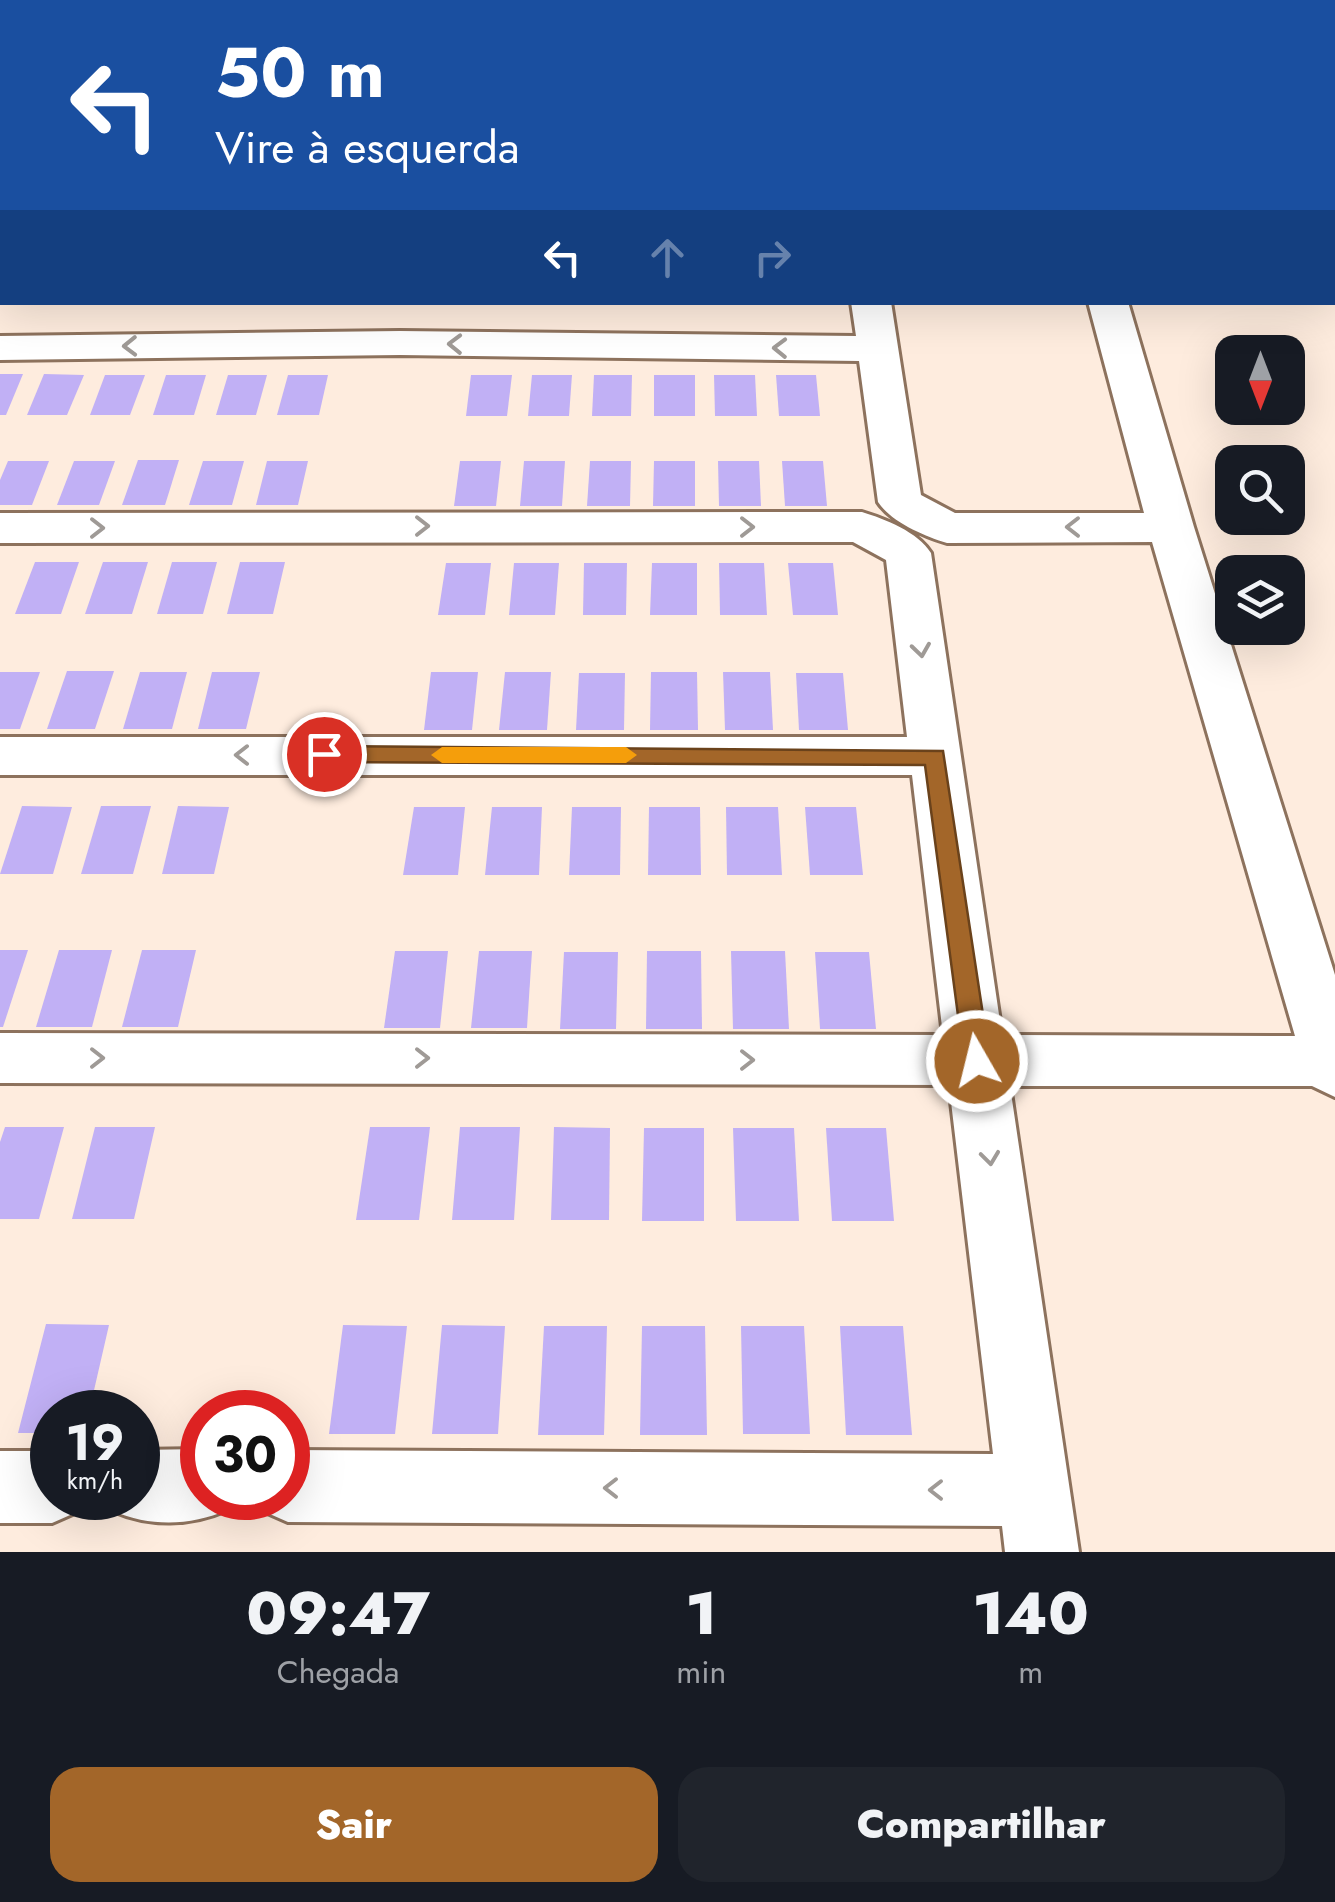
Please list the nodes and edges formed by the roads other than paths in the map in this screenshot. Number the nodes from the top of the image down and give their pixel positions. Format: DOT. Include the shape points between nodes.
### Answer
graph roads {
  1 [pos="871,305"];
  2 [pos="1109,305"];
  3 [pos="0,348"];
  4 [pos="878,349"];
  5 [pos="900,502"];
  6 [pos="862,527"];
  7 [pos="1171,527"];
  8 [pos="0,528"];
  9 [pos="927,540"];
  10 [pos="0,756"];
  11 [pos="935,756"];
  12 [pos="0,1058"];
  13 [pos="977,1061"];
  14 [pos="1334,1066"];
  15 [pos="30,1486"];
  16 [pos="0,1487"];
  17 [pos="310,1487"];
  18 [pos="1038,1521"];
  1 -- 4 [label="street"];
  2 -- 7 [label="street"];
  4 -- 3 [label="street, one-way" via="400,343"];
  4 -- 5 [label="street"];
  5 -- 6 [label="street"];
  5 -- 9 [label="street"];
  8 -- 6 [label="street, one-way"];
  6 -- 9 [label="street"];
  7 -- 9 [label="street, one-way"];
  7 -- 14 [label="street"];
  9 -- 11 [label="street, one-way"];
  11 -- 10 [label="street, one-way"];
  11 -- 13 [label="street"];
  12 -- 13 [label="street, one-way"];
  13 -- 14 [label="street"];
  13 -- 18 [label="street, one-way"];
  15 -- 16 [label="street"];
  18 -- 17 [label="street, one-way"];
}
